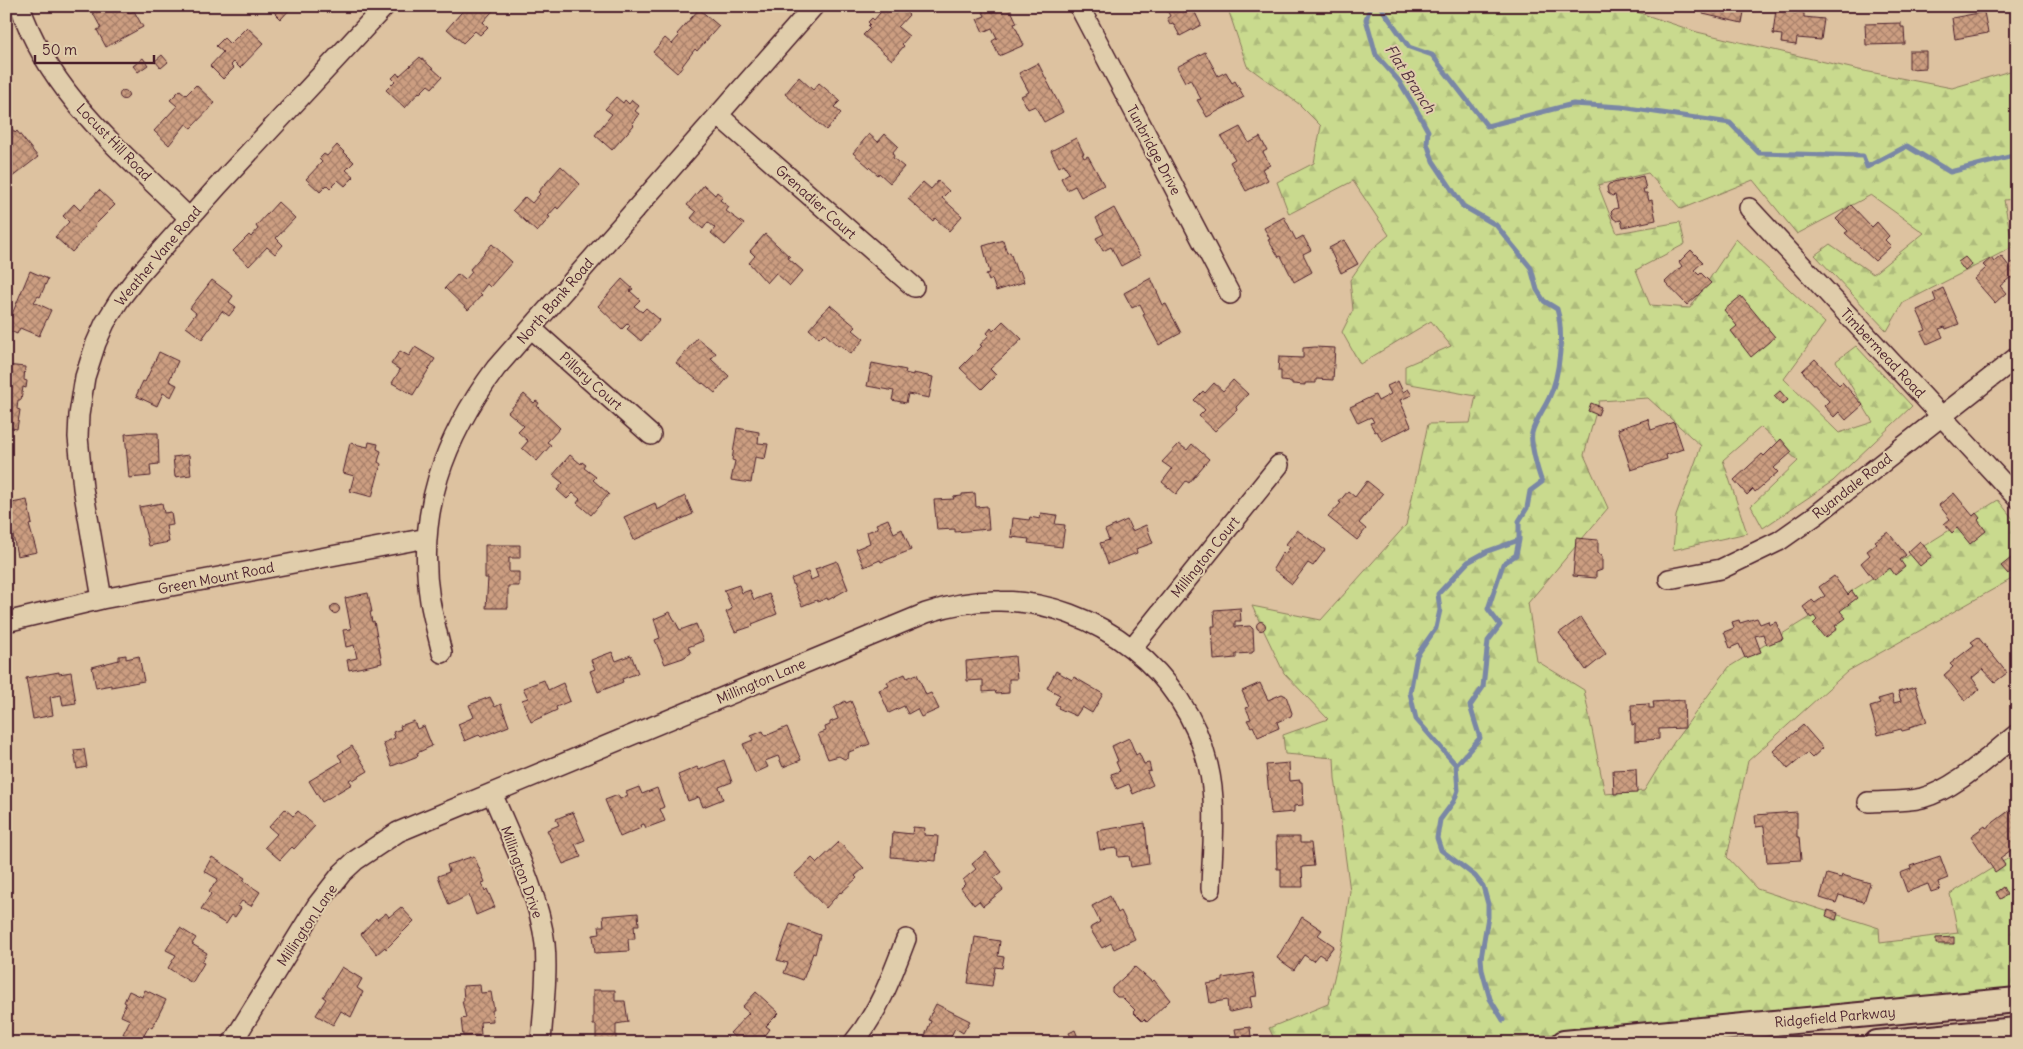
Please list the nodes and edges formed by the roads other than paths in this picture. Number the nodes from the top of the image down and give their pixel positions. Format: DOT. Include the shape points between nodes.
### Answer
graph roads {
  1 [pos="20,6"];
  2 [pos="385,6"];
  3 [pos="814,6"];
  4 [pos="1079,6"];
  5 [pos="718,115"];
  6 [pos="1749,208"];
  7 [pos="189,218"];
  8 [pos="914,287"];
  9 [pos="1230,294"];
  10 [pos="531,328"];
  11 [pos="2017,357"];
  12 [pos="1941,417"];
  13 [pos="651,435"];
  14 [pos="1279,465"];
  15 [pos="2017,498"];
  16 [pos="426,538"];
  17 [pos="1669,579"];
  18 [pos="102,599"];
  19 [pos="6,622"];
  20 [pos="1132,648"];
  21 [pos="442,653"];
  22 [pos="2017,734"];
  23 [pos="492,793"];
  24 [pos="1868,802"];
  25 [pos="1211,890"];
  26 [pos="906,939"];
  27 [pos="2017,1000"];
  28 [pos="2017,1030"];
  29 [pos="232,1043"];
  30 [pos="541,1043"];
  31 [pos="853,1043"];
  32 [pos="1564,1043"];
  33 [pos="1877,1043"];
  1 -- 7 [label="street, Locust Hill Road" via="54,73 71,98 98,130"];
  2 -- 7 [label="street, Weather Vane Road"];
  3 -- 5 [label="street, North Bank Road"];
  4 -- 9 [label="street, Tunbridge Drive"];
  5 -- 8 [label="street, Grenadier Court"];
  5 -- 10 [label="street, North Bank Road"];
  6 -- 12 [label="street, Timbermead Road"];
  7 -- 18 [label="street, Weather Vane Road" via="120,299 99,336 85,377 78,436 83,488"];
  10 -- 13 [label="street, Pillary Court"];
  10 -- 16 [label="street, North Bank Road" via="476,395 459,424 441,468"];
  11 -- 12 [label="street, Ryandale Road"];
  12 -- 15 [label="street, Timbermead Road"];
  12 -- 17 [label="street, Ryandale Road" via="1779,541 1721,569"];
  14 -- 20 [label="street, Millington Court"];
  16 -- 18 [label="street, Green Mount Road"];
  16 -- 21 [label="street, North Bank Road" via="430,601"];
  18 -- 19 [label="street, Green Mount Road"];
  20 -- 23 [label="street, Millington Lane" via="1096,624 1058,609 1000,600 946,606"];
  20 -- 25 [label="street, Millington Lane" via="1157,670 1186,710 1208,764 1214,807"];
  22 -- 24 [label="street" via="1956,782 1933,794"];
  23 -- 29 [label="street, Millington Lane" via="398,832 342,873 317,905"];
  23 -- 30 [label="street, Millington Drive" via="540,918 546,974"];
  26 -- 31 [label="street" via="886,991"];
  27 -- 32 [label="main road, Ridgefield Parkway"];
  28 -- 33 [label="main road"];
}
